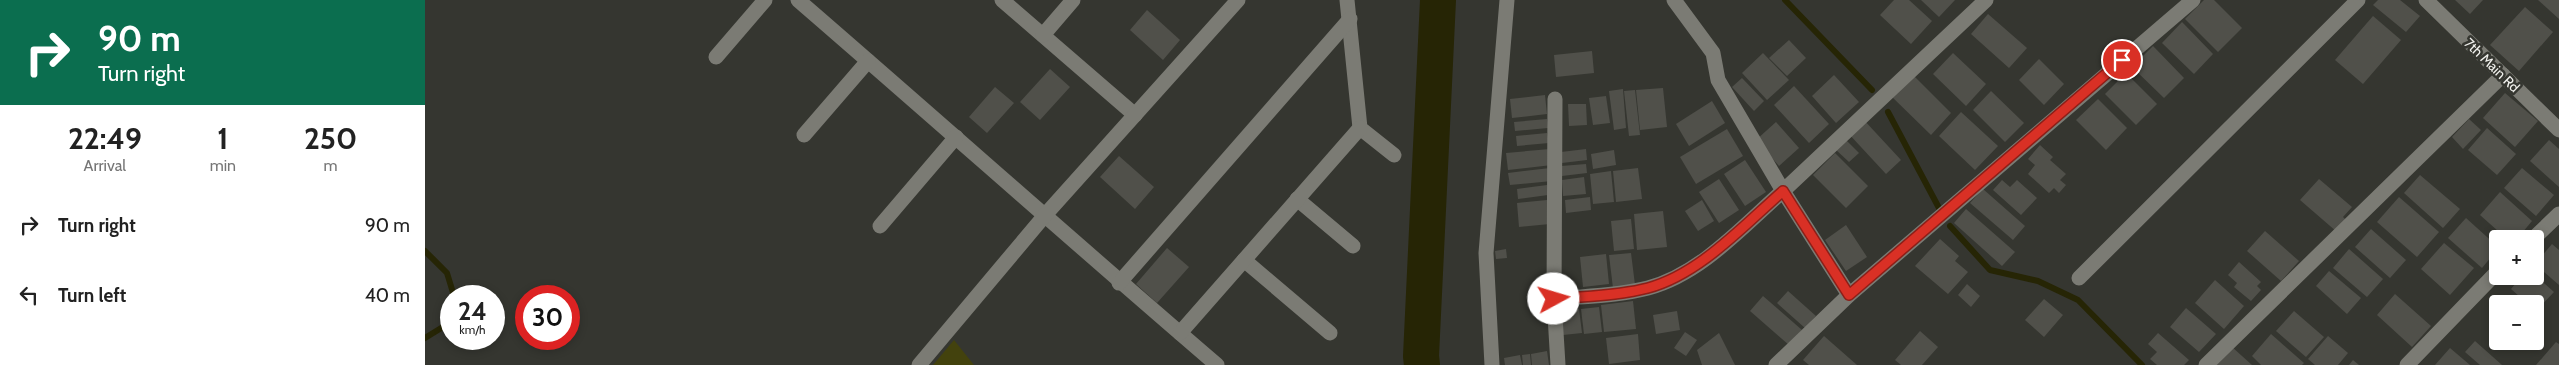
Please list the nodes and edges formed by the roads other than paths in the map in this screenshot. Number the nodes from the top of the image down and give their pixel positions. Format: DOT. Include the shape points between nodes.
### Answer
graph roads {
  1 [pos="765,0"];
  2 [pos="798,0"];
  3 [pos="1002,0"];
  4 [pos="1073,0"];
  5 [pos="1238,0"];
  6 [pos="1347,0"];
  7 [pos="1507,0"];
  8 [pos="1674,0"];
  9 [pos="1986,0"];
  10 [pos="2193,0"];
  11 [pos="2357,0"];
  12 [pos="2426,0"];
  13 [pos="1349,19"];
  14 [pos="1043,35"];
  15 [pos="716,57"];
  16 [pos="868,61"];
  17 [pos="2503,75"];
  18 [pos="1555,99"];
  19 [pos="1135,115"];
  20 [pos="1360,128"];
  21 [pos="2559,130"];
  22 [pos="804,135"];
  23 [pos="956,137"];
  24 [pos="1394,155"];
  25 [pos="1783,191"];
  26 [pos="1297,199"];
  27 [pos="1046,214"];
  28 [pos="2559,214"];
  29 [pos="879,226"];
  30 [pos="2542,230"];
  31 [pos="1353,246"];
  32 [pos="1245,260"];
  33 [pos="2079,278"];
  34 [pos="2489,280"];
  35 [pos="1119,283"];
  36 [pos="1849,295"];
  37 [pos="1554,299"];
  38 [pos="1180,333"];
  39 [pos="1330,333"];
  40 [pos="919,365"];
  41 [pos="1217,365"];
  42 [pos="1492,365"];
  43 [pos="1559,365"];
  44 [pos="1776,365"];
  45 [pos="2206,365"];
  46 [pos="2407,365"];
  1 -- 15 [label="street"];
  2 -- 16 [label="street"];
  3 -- 14 [label="street"];
  4 -- 14 [label="street"];
  5 -- 19 [label="street"];
  6 -- 13 [label="street"];
  7 -- 42 [label="street" via="1486,253"];
  8 -- 25 [label="street" via="1713,53 1718,80"];
  9 -- 25 [label="street"];
  10 -- 36 [label="street"];
  11 -- 33 [label="street"];
  12 -- 17 [label="street, 7th Main Rd"];
  13 -- 20 [label="street"];
  13 -- 35 [label="street"];
  14 -- 19 [label="street"];
  16 -- 22 [label="street"];
  16 -- 23 [label="street"];
  17 -- 21 [label="street, 7th Main Rd"];
  17 -- 45 [label="street"];
  18 -- 37 [label="street"];
  19 -- 27 [label="street"];
  20 -- 24 [label="street"];
  20 -- 26 [label="street"];
  23 -- 27 [label="street"];
  23 -- 29 [label="street"];
  25 -- 36 [label="street"];
  25 -- 37 [label="street" via="1702,261 1668,281 1634,291"];
  26 -- 31 [label="street"];
  26 -- 32 [label="street"];
  27 -- 35 [label="street"];
  27 -- 40 [label="street"];
  28 -- 30 [label="street"];
  32 -- 38 [label="street"];
  32 -- 39 [label="street"];
  34 -- 46 [label="street"];
  35 -- 38 [label="street"];
  36 -- 44 [label="street"];
  37 -- 43 [label="street"];
  38 -- 41 [label="street"];
}
